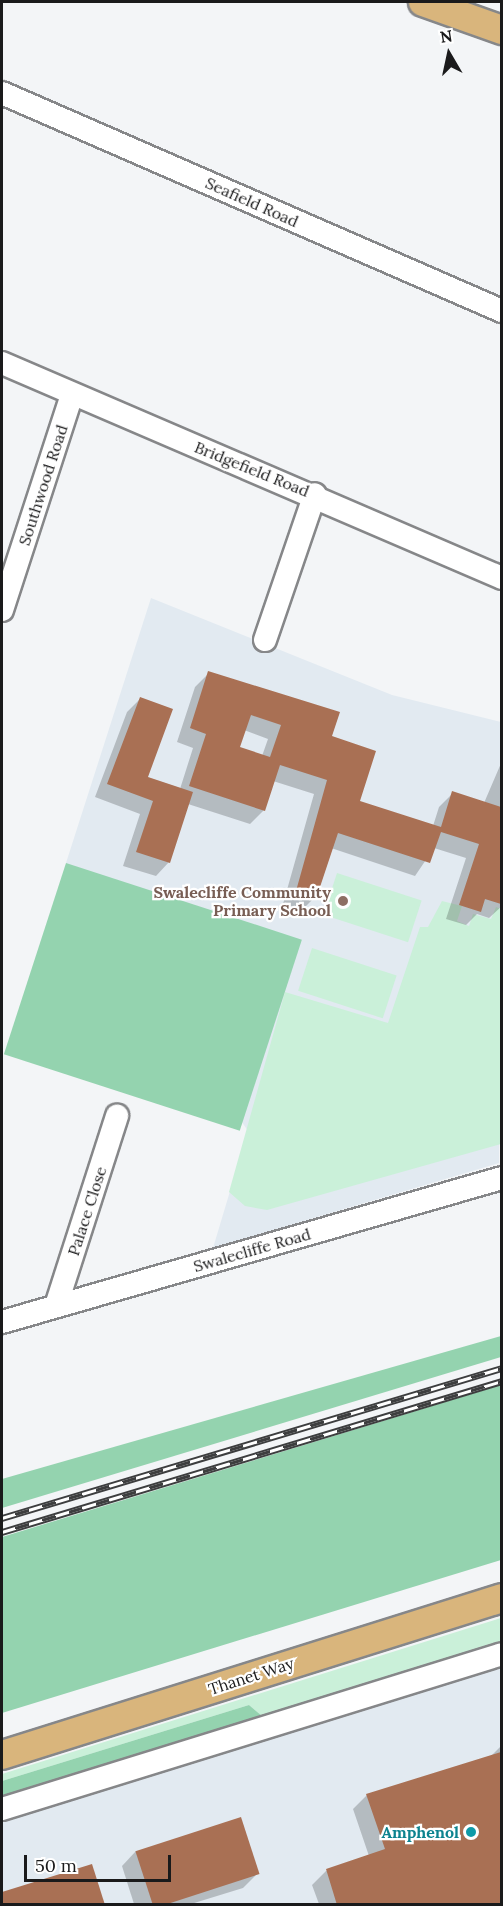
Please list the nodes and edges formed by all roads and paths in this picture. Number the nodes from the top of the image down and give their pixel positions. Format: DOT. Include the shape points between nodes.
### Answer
graph roads {
  1 [pos="423,2"];
  2 [pos="501,30"];
  3 [pos="2,93"];
  4 [pos="501,311"];
  5 [pos="2,363"];
  6 [pos="72,395"];
  7 [pos="315,494"];
  8 [pos="501,578"];
  9 [pos="2,610"];
  10 [pos="265,640"];
  11 [pos="116,1116"];
  12 [pos="501,1178"];
  13 [pos="56,1306"];
  14 [pos="2,1322"];
  15 [pos="501,1598"];
  16 [pos="501,1654"];
  17 [pos="2,1755"];
  18 [pos="2,1809"];
  1 -- 2 [label="main road"];
  3 -- 4 [label="street, Seafield Road"];
  5 -- 6 [label="street, Bridgefield Road"];
  6 -- 7 [label="street, Bridgefield Road"];
  6 -- 9 [label="street, Southwood Road"];
  7 -- 8 [label="street, Bridgefield Road"];
  7 -- 10 [label="street"];
  11 -- 13 [label="street, Palace Close"];
  12 -- 13 [label="street, Swalecliffe Road"];
  13 -- 14 [label="street, Swalecliffe Road"];
  15 -- 17 [label="main road, Thanet Way"];
  16 -- 18 [label="street"];
}
